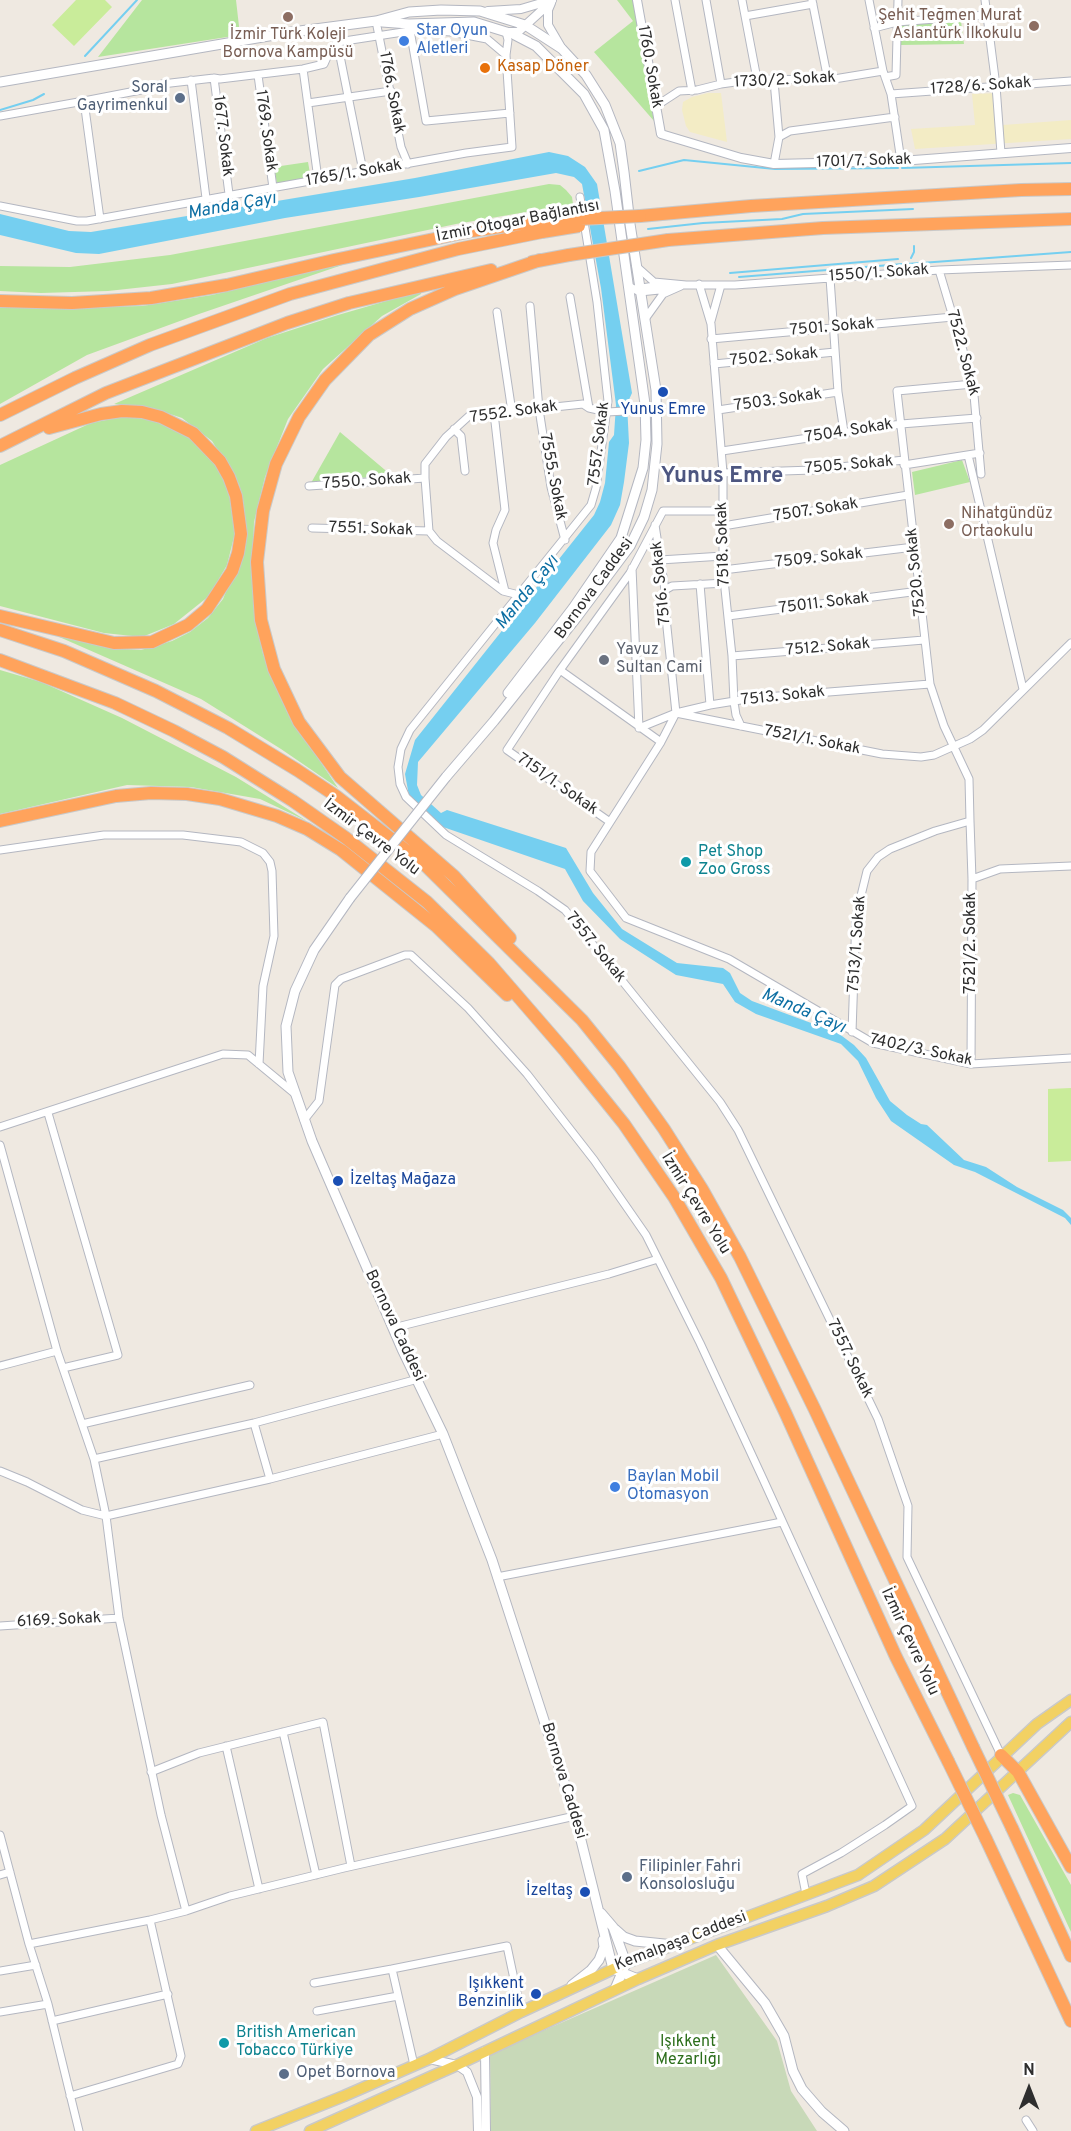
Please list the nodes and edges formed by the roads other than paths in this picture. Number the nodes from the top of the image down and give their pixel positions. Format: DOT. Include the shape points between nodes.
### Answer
graph roads {
  1 [pos="553,0"];
  2 [pos="637,0"];
  3 [pos="675,0"];
  4 [pos="706,0"];
  5 [pos="742,0"];
  6 [pos="869,0"];
  7 [pos="898,0"];
  8 [pos="984,0"];
  9 [pos="813,2"];
  10 [pos="536,5"];
  11 [pos="480,11"];
  12 [pos="986,15"];
  13 [pos="745,16"];
  14 [pos="376,21"];
  15 [pos="897,22"];
  16 [pos="334,26"];
  17 [pos="874,28"];
  18 [pos="410,30"];
  19 [pos="521,30"];
  20 [pos="506,32"];
  21 [pos="379,34"];
  22 [pos="338,42"];
  23 [pos="562,50"];
  24 [pos="506,54"];
  25 [pos="303,69"];
  26 [pos="884,74"];
  27 [pos="258,75"];
  28 [pos="214,78"];
  29 [pos="191,80"];
  30 [pos="757,80"];
  31 [pos="828,80"];
  32 [pos="774,81"];
  33 [pos="1071,81"];
  34 [pos="0,82"];
  35 [pos="721,84"];
  36 [pos="996,86"];
  37 [pos="692,90"];
  38 [pos="391,92"];
  39 [pos="891,94"];
  40 [pos="348,99"];
  41 [pos="84,101"];
  42 [pos="308,104"];
  43 [pos="656,106"];
  44 [pos="510,113"];
  45 [pos="0,116"];
  46 [pos="895,117"];
  47 [pos="661,134"];
  48 [pos="779,137"];
  49 [pos="1071,148"];
  50 [pos="1001,153"];
  51 [pos="901,161"];
  52 [pos="408,164"];
  53 [pos="774,164"];
  54 [pos="363,171"];
  55 [pos="318,179"];
  56 [pos="273,188"];
  57 [pos="1068,188"];
  58 [pos="229,194"];
  59 [pos="580,197"];
  60 [pos="206,198"];
  61 [pos="0,206"];
  62 [pos="100,219"];
  63 [pos="1071,219"];
  64 [pos="635,220"];
  65 [pos="541,227"];
  66 [pos="540,260"];
  67 [pos="1071,265"];
  68 [pos="636,266"];
  69 [pos="939,270"];
  70 [pos="830,278"];
  71 [pos="665,284"];
  72 [pos="699,284"];
  73 [pos="686,285"];
  74 [pos="721,285"];
  75 [pos="672,289"];
  76 [pos="634,290"];
  77 [pos="570,297"];
  78 [pos="0,301"];
  79 [pos="530,306"];
  80 [pos="497,312"];
  81 [pos="953,317"];
  82 [pos="645,319"];
  83 [pos="711,324"];
  84 [pos="834,327"];
  85 [pos="711,339"];
  86 [pos="835,352"];
  87 [pos="714,364"];
  88 [pos="973,384"];
  89 [pos="838,392"];
  90 [pos="589,408"];
  91 [pos="657,408"];
  92 [pos="539,409"];
  93 [pos="645,410"];
  94 [pos="718,410"];
  95 [pos="512,412"];
  96 [pos="607,412"];
  97 [pos="494,413"];
  98 [pos="0,415"];
  99 [pos="977,418"];
  100 [pos="901,424"];
  101 [pos="454,429"];
  102 [pos="844,432"];
  103 [pos="21,435"];
  104 [pos="0,446"];
  105 [pos="722,451"];
  106 [pos="980,453"];
  107 [pos="968,455"];
  108 [pos="904,463"];
  109 [pos="465,471"];
  110 [pos="723,473"];
  111 [pos="981,474"];
  112 [pos="425,478"];
  113 [pos="309,486"];
  114 [pos="908,495"];
  115 [pos="723,511"];
  116 [pos="655,525"];
  117 [pos="723,526"];
  118 [pos="312,528"];
  119 [pos="429,531"];
  120 [pos="565,540"];
  121 [pos="914,547"];
  122 [pos="723,556"];
  123 [pos="660,560"];
  124 [pos="632,568"];
  125 [pos="723,570"];
  126 [pos="725,583"];
  127 [pos="700,584"];
  128 [pos="665,590"];
  129 [pos="505,591"];
  130 [pos="920,591"];
  131 [pos="519,595"];
  132 [pos="0,616"];
  133 [pos="728,616"];
  134 [pos="0,630"];
  135 [pos="924,640"];
  136 [pos="1071,643"];
  137 [pos="732,656"];
  138 [pos="0,660"];
  139 [pos="560,670"];
  140 [pos="930,684"];
  141 [pos="1023,689"];
  142 [pos="734,702"];
  143 [pos="710,705"];
  144 [pos="676,713"];
  145 [pos="741,726"];
  146 [pos="639,728"];
  147 [pos="661,742"];
  148 [pos="953,748"];
  149 [pos="446,777"];
  150 [pos="0,821"];
  151 [pos="970,821"];
  152 [pos="610,822"];
  153 [pos="0,850"];
  154 [pos="1071,866"];
  155 [pos="972,879"];
  156 [pos="582,1020"];
  157 [pos="852,1032"];
  158 [pos="566,1052"];
  159 [pos="1071,1058"];
  160 [pos="259,1064"];
  161 [pos="971,1064"];
  162 [pos="294,1093"];
  163 [pos="48,1113"];
  164 [pos="304,1120"];
  165 [pos="0,1127"];
  166 [pos="0,1145"];
  167 [pos="658,1259"];
  168 [pos="393,1328"];
  169 [pos="57,1351"];
  170 [pos="0,1366"];
  171 [pos="63,1368"];
  172 [pos="418,1379"];
  173 [pos="250,1385"];
  174 [pos="254,1423"];
  175 [pos="82,1424"];
  176 [pos="443,1434"];
  177 [pos="94,1459"];
  178 [pos="0,1473"];
  179 [pos="270,1479"];
  180 [pos="106,1516"];
  181 [pos="782,1522"];
  182 [pos="497,1577"];
  183 [pos="119,1618"];
  184 [pos="0,1626"];
  185 [pos="1071,1700"];
  186 [pos="1071,1722"];
  187 [pos="283,1732"];
  188 [pos="226,1746"];
  189 [pos="1001,1755"];
  190 [pos="151,1772"];
  191 [pos="1018,1772"];
  192 [pos="575,1816"];
  193 [pos="0,1835"];
  194 [pos="351,1866"];
  195 [pos="1071,1867"];
  196 [pos="10,1872"];
  197 [pos="0,1875"];
  198 [pos="316,1875"];
  199 [pos="259,1889"];
  200 [pos="806,1894"];
  201 [pos="186,1911"];
  202 [pos="600,1911"];
  203 [pos="150,1920"];
  204 [pos="613,1927"];
  205 [pos="29,1944"];
  206 [pos="674,1945"];
  207 [pos="717,1945"];
  208 [pos="1071,1956"];
  209 [pos="36,1965"];
  210 [pos="621,1968"];
  211 [pos="392,1969"];
  212 [pos="0,1971"];
  213 [pos="638,1979"];
  214 [pos="314,1983"];
  215 [pos="615,1989"];
  216 [pos="562,1992"];
  217 [pos="168,1994"];
  218 [pos="398,1996"];
  219 [pos="48,2004"];
  220 [pos="317,2011"];
  221 [pos="0,2012"];
  222 [pos="520,2013"];
  223 [pos="1071,2020"];
  224 [pos="52,2021"];
  225 [pos="485,2051"];
  226 [pos="429,2059"];
  227 [pos="414,2065"];
  228 [pos="457,2065"];
  229 [pos="70,2096"];
  230 [pos="1026,2120"];
  231 [pos="79,2131"];
  232 [pos="256,2131"];
  233 [pos="310,2131"];
  234 [pos="477,2131"];
  235 [pos="486,2131"];
  236 [pos="844,2131"];
  237 [pos="1033,2131"];
  1 -- 10 [label="street"];
  1 -- 19 [label="street"];
  1 -- 23 [label="street" via="548,25"];
  2 -- 43 [label="street, 1760. Sokak"];
  3 -- 37 [label="street"];
  4 -- 35 [label="street"];
  5 -- 13 [label="street"];
  6 -- 17 [label="street"];
  7 -- 15 [label="street"];
  8 -- 12 [label="street"];
  9 -- 13 [label="street"];
  9 -- 31 [label="street"];
  10 -- 11 [label="street" via="501,12"];
  10 -- 19 [label="street"];
  11 -- 14 [label="main road" via="409,12"];
  11 -- 19 [label="main road"];
  12 -- 15 [label="street"];
  12 -- 36 [label="street"];
  13 -- 30 [label="street"];
  14 -- 16 [label="main road"];
  14 -- 20 [label="main road" via="474,22"];
  14 -- 21 [label="street, 1766. Sokak"];
  15 -- 17 [label="street"];
  15 -- 26 [label="street" via="896,75"];
  16 -- 22 [label="street"];
  16 -- 34 [label="main road"];
  17 -- 26 [label="street"];
  18 -- 21 [label="street"];
  18 -- 24 [label="street" via="487,39"];
  18 -- 44 [label="street" via="426,121"];
  19 -- 20 [label="main road"];
  19 -- 23 [label="main road, Bornova Caddesi"];
  19 -- 24 [label="street"];
  19 -- 76 [label="main road, Bornova Caddesi" via="584,94 604,130"];
  20 -- 24 [label="street"];
  21 -- 22 [label="street"];
  21 -- 38 [label="street, 1766. Sokak"];
  22 -- 25 [label="street" via="324,64"];
  22 -- 40 [label="street"];
  23 -- 64 [label="main road, Bornova Caddesi" via="586,75 605,105 620,143"];
  24 -- 44 [label="street"];
  25 -- 27 [label="street"];
  25 -- 42 [label="street"];
  26 -- 31 [label="street, 1730/2. Sokak"];
  26 -- 39 [label="street"];
  27 -- 28 [label="street"];
  27 -- 56 [label="street, 1769. Sokak"];
  28 -- 29 [label="street"];
  28 -- 58 [label="street, 1677. Sokak"];
  29 -- 41 [label="street"];
  29 -- 60 [label="street"];
  30 -- 32 [label="street, 1730/2. Sokak"];
  30 -- 35 [label="street, 1730/2. Sokak"];
  31 -- 32 [label="street, 1730/2. Sokak"];
  32 -- 48 [label="street"];
  33 -- 36 [label="street, 1728/6. Sokak"];
  35 -- 37 [label="street, 1730/2. Sokak"];
  36 -- 39 [label="street, 1728/6. Sokak"];
  36 -- 50 [label="street"];
  37 -- 43 [label="street, 1730/2. Sokak" via="679,91"];
  38 -- 40 [label="street"];
  38 -- 52 [label="street, 1766. Sokak"];
  39 -- 46 [label="street"];
  40 -- 42 [label="street"];
  40 -- 54 [label="street"];
  41 -- 45 [label="street"];
  41 -- 62 [label="street"];
  42 -- 55 [label="street"];
  43 -- 47 [label="street, 1760. Sokak"];
  44 -- 52 [label="street, 1765/1. Sokak" via="512,147"];
  46 -- 48 [label="street" via="790,131"];
  46 -- 51 [label="street"];
  47 -- 53 [label="street, 1701/7. Sokak"];
  48 -- 53 [label="street"];
  49 -- 50 [label="street, 1701/7. Sokak"];
  50 -- 51 [label="street, 1701/7. Sokak"];
  51 -- 53 [label="street, 1701/7. Sokak"];
  52 -- 54 [label="street, 1765/1. Sokak"];
  54 -- 55 [label="street, 1765/1. Sokak"];
  55 -- 56 [label="street, 1765/1. Sokak"];
  56 -- 58 [label="street, 1765/1. Sokak"];
  57 -- 64 [label="highway, İzmir Otogar Bağlantısı" via="672,213"];
  58 -- 60 [label="street, 1765/1. Sokak"];
  59 -- 96 [label="street, 7557. Sokak" via="597,302"];
  60 -- 62 [label="street, 1765/1. Sokak"];
  61 -- 62 [label="street, 1765/1. Sokak" via="77,221"];
  63 -- 66 [label="highway, bridge" via="823,228 668,240"];
  64 -- 65 [label="highway, İzmir Otogar Bağlantısı, bridge"];
  64 -- 68 [label="main road, Bornova Caddesi"];
  65 -- 78 [label="highway" via="472,231 151,298 72,303"];
  65 -- 98 [label="highway, İzmir Otogar Bağlantısı" via="290,294 150,345"];
  66 -- 103 [label="highway" via="349,303 287,322 106,393"];
  66 -- 156 [label="highway" via="410,309 369,335 325,380 299,417 276,464 263,511 257,562 261,620 274,669 299,722 317,749 340,777 454,876"];
  67 -- 69 [label="street, 1550/1. Sokak"];
  68 -- 71 [label="street, 1550/1. Sokak" via="654,282"];
  68 -- 76 [label="main road, Bornova Caddesi"];
  69 -- 70 [label="street, 1550/1. Sokak"];
  69 -- 81 [label="street, 7522. Sokak"];
  70 -- 74 [label="street, 1550/1. Sokak"];
  70 -- 84 [label="street"];
  71 -- 73 [label="street, 1550/1. Sokak"];
  71 -- 76 [label="street, 1550/1. Sokak"];
  72 -- 73 [label="street, 1550/1. Sokak"];
  72 -- 74 [label="street, 1550/1. Sokak"];
  72 -- 83 [label="street, 7518. Sokak"];
  73 -- 75 [label="street, 1550/1. Sokak"];
  74 -- 83 [label="street, 7518. Sokak"];
  75 -- 76 [label="street, 1550/1. Sokak"];
  75 -- 82 [label="street, 1550/1. Sokak" via="663,294"];
  76 -- 82 [label="main road, Bornova Caddesi"];
  76 -- 93 [label="main road, Bornova Caddesi"];
  77 -- 90 [label="street"];
  79 -- 92 [label="street, 7555. Sokak"];
  80 -- 95 [label="street"];
  81 -- 84 [label="street, 7501. Sokak"];
  81 -- 88 [label="street, 7522. Sokak"];
  82 -- 91 [label="main road, Bornova Caddesi"];
  83 -- 85 [label="street, 7518. Sokak"];
  84 -- 85 [label="street, 7501. Sokak"];
  84 -- 86 [label="street"];
  85 -- 87 [label="street, 7518. Sokak"];
  86 -- 87 [label="street, 7502. Sokak"];
  86 -- 89 [label="street"];
  87 -- 94 [label="street, 7518. Sokak"];
  88 -- 99 [label="street, 7522. Sokak"];
  88 -- 100 [label="street, 7520. Sokak" via="897,391"];
  89 -- 94 [label="street, 7503. Sokak"];
  89 -- 102 [label="street"];
  90 -- 92 [label="street, 7552. Sokak" via="583,404"];
  90 -- 96 [label="street, 7552. Sokak"];
  91 -- 93 [label="street, 7552. Sokak"];
  91 -- 149 [label="main road, Bornova Caddesi" via="652,490 630,546"];
  92 -- 95 [label="street, 7552. Sokak"];
  92 -- 120 [label="street, 7555. Sokak" via="551,487"];
  93 -- 96 [label="street, 7552. Sokak"];
  93 -- 149 [label="main road, Bornova Caddesi" via="643,468 621,537 573,608"];
  94 -- 105 [label="street, 7518. Sokak"];
  95 -- 97 [label="street, 7552. Sokak"];
  96 -- 120 [label="street, 7557. Sokak" via="591,505"];
  97 -- 101 [label="street, 7552. Sokak" via="469,416"];
  97 -- 129 [label="street" via="506,510 493,543"];
  99 -- 100 [label="street, 7504. Sokak"];
  99 -- 106 [label="street, 7522. Sokak"];
  100 -- 102 [label="street, 7504. Sokak"];
  100 -- 108 [label="street, 7520. Sokak"];
  101 -- 109 [label="street" via="460,436"];
  101 -- 112 [label="street, 7552. Sokak" via="425,464"];
  102 -- 105 [label="street, 7504. Sokak"];
  103 -- 104 [label="highway"];
  103 -- 132 [label="highway" via="122,411 142,412 178,424 207,446 229,477 241,534 232,571 207,609 188,626 152,642 114,643"];
  105 -- 110 [label="street, 7518. Sokak"];
  106 -- 107 [label="street, 7505. Sokak"];
  106 -- 111 [label="street, 7522. Sokak"];
  107 -- 108 [label="street, 7505. Sokak"];
  107 -- 141 [label="street"];
  108 -- 110 [label="street, 7505. Sokak"];
  108 -- 114 [label="street, 7520. Sokak"];
  110 -- 115 [label="street, 7518. Sokak"];
  112 -- 113 [label="street, 7550. Sokak"];
  112 -- 119 [label="street, 7552. Sokak"];
  114 -- 117 [label="street, 7507. Sokak"];
  114 -- 121 [label="street, 7520. Sokak"];
  115 -- 116 [label="street" via="663,511"];
  115 -- 117 [label="street, 7518. Sokak"];
  116 -- 123 [label="street, 7516. Sokak"];
  116 -- 124 [label="street"];
  117 -- 122 [label="street, 7518. Sokak"];
  118 -- 119 [label="street, 7551. Sokak"];
  119 -- 129 [label="street"];
  120 -- 131 [label="street, 7557. Sokak"];
  121 -- 125 [label="street, 7509. Sokak"];
  121 -- 130 [label="street, 7520. Sokak"];
  122 -- 123 [label="street"];
  122 -- 125 [label="street, 7518. Sokak"];
  123 -- 128 [label="street, 7516. Sokak"];
  124 -- 139 [label="street"];
  124 -- 146 [label="street"];
  125 -- 126 [label="street, 7518. Sokak"];
  126 -- 127 [label="street"];
  126 -- 133 [label="street, 7518. Sokak"];
  127 -- 128 [label="street"];
  127 -- 143 [label="street"];
  128 -- 144 [label="street, 7516. Sokak"];
  129 -- 131 [label="street"];
  130 -- 133 [label="street, 75011. Sokak"];
  130 -- 135 [label="street, 7520. Sokak"];
  131 -- 189 [label="street, 7557. Sokak" via="410,730 401,749 400,784 406,797 446,835 565,910 720,1102 738,1130 878,1419 908,1506 907,1557"];
  133 -- 137 [label="street, 7518. Sokak"];
  134 -- 156 [label="highway, İzmir Çevre Yolu" via="64,651 156,691 237,733 336,796 425,865"];
  135 -- 137 [label="street, 7512. Sokak"];
  135 -- 140 [label="street, 7520. Sokak"];
  136 -- 141 [label="street, 7521/1. Sokak"];
  137 -- 142 [label="street, 7518. Sokak"];
  138 -- 158 [label="highway, İzmir Çevre Yolu" via="115,703 174,731 223,757 337,831 427,902 489,963"];
  139 -- 146 [label="street"];
  139 -- 152 [label="street, 7151/1. Sokak" via="507,750"];
  140 -- 142 [label="street, 7513. Sokak"];
  140 -- 148 [label="street, 7520. Sokak"];
  141 -- 148 [label="street, 7521/1. Sokak" via="983,730"];
  142 -- 143 [label="street, 7513. Sokak"];
  142 -- 145 [label="street, 7518. Sokak"];
  143 -- 144 [label="street, 7513. Sokak"];
  144 -- 145 [label="street, 7521/1. Sokak"];
  144 -- 146 [label="street, 7513. Sokak"];
  144 -- 147 [label="street"];
  145 -- 148 [label="street, 7521/1. Sokak" via="882,754 921,757"];
  146 -- 147 [label="street"];
  147 -- 152 [label="street"];
  148 -- 151 [label="street" via="969,779"];
  149 -- 162 [label="main road, Bornova Caddesi, bridge" via="314,950 295,991 286,1026 288,1072"];
  150 -- 158 [label="highway" via="116,796 151,793 220,799 277,816 341,850 436,926"];
  151 -- 155 [label="street, 7521/2. Sokak"];
  151 -- 157 [label="street, 7513/1. Sokak" via="890,849 867,871 856,916"];
  152 -- 157 [label="street, 7402/3. Sokak" via="591,852 590,871 626,918 729,958"];
  153 -- 160 [label="street" via="104,835 183,835 241,842 263,853 272,871 274,936 263,986"];
  154 -- 155 [label="street" via="1000,869"];
  155 -- 161 [label="street, 7521/2. Sokak"];
  156 -- 208 [label="highway, İzmir Çevre Yolu, bridge" via="664,1129 740,1257"];
  157 -- 161 [label="street, 7402/3. Sokak" via="873,1043"];
  158 -- 223 [label="highway, İzmir Çevre Yolu, bridge" via="624,1124 686,1216 721,1278 896,1657"];
  159 -- 161 [label="street, 7402/3. Sokak"];
  160 -- 162 [label="street"];
  160 -- 163 [label="street" via="248,1055 223,1054"];
  162 -- 164 [label="main road, Bornova Caddesi"];
  163 -- 165 [label="street"];
  163 -- 171 [label="street" via="118,1355"];
  164 -- 167 [label="street" via="319,1101 335,985 341,979 411,956 468,1008 527,1074 594,1160"];
  164 -- 168 [label="main road, Bornova Caddesi"];
  166 -- 169 [label="street"];
  167 -- 168 [label="street"];
  167 -- 181 [label="street"];
  168 -- 172 [label="main road, Bornova Caddesi"];
  169 -- 170 [label="street"];
  169 -- 171 [label="street"];
  171 -- 175 [label="street"];
  172 -- 174 [label="street"];
  172 -- 176 [label="main road, Bornova Caddesi"];
  173 -- 175 [label="street"];
  174 -- 177 [label="street"];
  174 -- 179 [label="street"];
  175 -- 177 [label="street"];
  176 -- 179 [label="street"];
  176 -- 182 [label="main road, Bornova Caddesi"];
  177 -- 180 [label="street"];
  178 -- 180 [label="street" via="82,1510"];
  179 -- 180 [label="street"];
  180 -- 183 [label="street"];
  181 -- 182 [label="street"];
  181 -- 200 [label="street" via="912,1806 802,1874"];
  182 -- 192 [label="main road, Bornova Caddesi"];
  183 -- 184 [label="street, 6169. Sokak"];
  183 -- 190 [label="street"];
  185 -- 189 [label="main road, Kemalpaşa Caddesi"];
  186 -- 191 [label="main road, Kemalpaşa Caddesi"];
  187 -- 188 [label="street"];
  187 -- 194 [label="street" via="323,1722"];
  187 -- 198 [label="street"];
  188 -- 190 [label="street"];
  188 -- 199 [label="street"];
  189 -- 191 [label="highway"];
  189 -- 200 [label="main road, Kemalpaşa Caddesi" via="924,1830 858,1875"];
  190 -- 201 [label="street"];
  191 -- 195 [label="highway"];
  191 -- 207 [label="main road, Kemalpaşa Caddesi" via="945,1839 874,1886"];
  192 -- 194 [label="street"];
  192 -- 202 [label="main road, Bornova Caddesi"];
  193 -- 196 [label="street"];
  194 -- 198 [label="street"];
  196 -- 197 [label="street"];
  196 -- 205 [label="street"];
  198 -- 199 [label="street"];
  199 -- 201 [label="street"];
  200 -- 206 [label="main road, Kemalpaşa Caddesi"];
  201 -- 203 [label="street"];
  202 -- 204 [label="main road"];
  202 -- 210 [label="main road, Bornova Caddesi"];
  202 -- 216 [label="main road, Bornova Caddesi" via="604,1947 599,1960"];
  203 -- 205 [label="street"];
  203 -- 217 [label="street"];
  204 -- 206 [label="main road" via="635,1941"];
  204 -- 210 [label="main road"];
  205 -- 209 [label="street"];
  206 -- 210 [label="main road, Kemalpaşa Caddesi"];
  207 -- 213 [label="main road, Kemalpaşa Caddesi"];
  207 -- 236 [label="main road" via="765,2003 784,2037 802,2089"];
  209 -- 212 [label="street"];
  209 -- 219 [label="street"];
  210 -- 213 [label="main road"];
  210 -- 215 [label="main road"];
  210 -- 216 [label="main road, Kemalpaşa Caddesi"];
  211 -- 214 [label="street"];
  211 -- 218 [label="street"];
  211 -- 222 [label="street" via="507,1946"];
  213 -- 215 [label="main road, Kemalpaşa Caddesi"];
  215 -- 225 [label="main road, Kemalpaşa Caddesi"];
  216 -- 222 [label="main road, Kemalpaşa Caddesi"];
  217 -- 224 [label="street"];
  217 -- 229 [label="street" via="181,2056 178,2064"];
  218 -- 220 [label="street"];
  218 -- 227 [label="street"];
  219 -- 221 [label="street"];
  219 -- 224 [label="street"];
  222 -- 226 [label="main road, Kemalpaşa Caddesi"];
  224 -- 229 [label="street"];
  225 -- 228 [label="main road, Kemalpaşa Caddesi"];
  225 -- 235 [label="street"];
  226 -- 227 [label="main road, Kemalpaşa Caddesi"];
  226 -- 228 [label="street"];
  227 -- 232 [label="main road, Kemalpaşa Caddesi"];
  228 -- 233 [label="main road, Kemalpaşa Caddesi"];
  228 -- 234 [label="street" via="466,2072 477,2097"];
  229 -- 231 [label="street"];
  230 -- 237 [label="street"];
}
